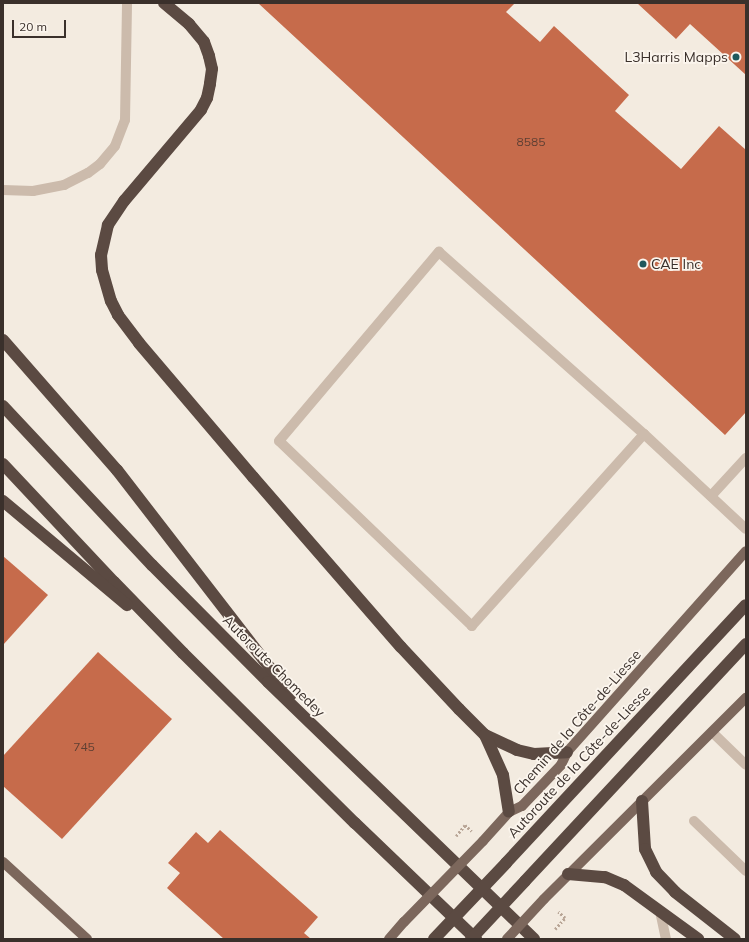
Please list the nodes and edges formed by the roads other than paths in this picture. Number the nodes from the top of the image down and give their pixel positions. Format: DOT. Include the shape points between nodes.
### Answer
graph roads {
  1 [pos="127,3"];
  2 [pos="164,3"];
  3 [pos="3,190"];
  4 [pos="3,340"];
  5 [pos="3,406"];
  6 [pos="644,434"];
  7 [pos="746,458"];
  8 [pos="3,464"];
  9 [pos="711,496"];
  10 [pos="3,501"];
  11 [pos="746,529"];
  12 [pos="746,551"];
  13 [pos="746,605"];
  14 [pos="746,644"];
  15 [pos="183,652"];
  16 [pos="746,698"];
  17 [pos="712,732"];
  18 [pos="319,733"];
  19 [pos="485,735"];
  20 [pos="567,752"];
  21 [pos="746,765"];
  22 [pos="642,801"];
  23 [pos="509,812"];
  24 [pos="694,821"];
  25 [pos="3,862"];
  26 [pos="746,871"];
  27 [pos="568,874"];
  28 [pos="660,911"];
  29 [pos="87,939"];
  30 [pos="389,939"];
  31 [pos="434,939"];
  32 [pos="471,939"];
  33 [pos="476,939"];
  34 [pos="507,939"];
  35 [pos="534,939"];
  36 [pos="666,939"];
  37 [pos="698,939"];
  38 [pos="735,939"];
  1 -- 3 [label="lane" via="125,120 115,146 100,164 64,185 33,191"];
  2 -- 19 [label="highway" via="189,24 204,42 210,62 210,84 201,110 124,201 108,225 101,254 102,270 111,301 128,329 253,477 401,647"];
  4 -- 18 [label="highway" via="117,470"];
  5 -- 18 [label="highway, Autoroute Chomedey" via="152,564"];
  6 -- 6 [label="lane" via="472,626 279,441 439,252"];
  6 -- 9 [label="lane"];
  7 -- 9 [label="lane"];
  8 -- 15 [label="highway"];
  9 -- 11 [label="lane"];
  10 -- 15 [label="highway"];
  12 -- 20 [label="main road, Chemin de la Côte-de-Liesse"];
  13 -- 31 [label="highway, Autoroute de la Côte-de-Liesse, bridge"];
  14 -- 32 [label="highway, bridge"];
  15 -- 33 [label="highway"];
  16 -- 17 [label="main road"];
  17 -- 21 [label="lane"];
  17 -- 22 [label="main road"];
  18 -- 35 [label="highway, Autoroute Chomedey"];
  19 -- 20 [label="highway" via="528,753"];
  19 -- 23 [label="highway" via="503,775"];
  20 -- 23 [label="main road, Chemin de la Côte-de-Liesse" via="561,765 522,806"];
  22 -- 27 [label="main road"];
  22 -- 38 [label="highway" via="645,848 656,872 675,892"];
  23 -- 30 [label="main road, Chemin de la Côte-de-Liesse, bridge"];
  24 -- 26 [label="lane"];
  25 -- 29 [label="main road"];
  27 -- 28 [label="highway" via="605,877 615,881"];
  27 -- 34 [label="main road, bridge"];
  28 -- 36 [label="lane"];
  28 -- 37 [label="highway"];
}
